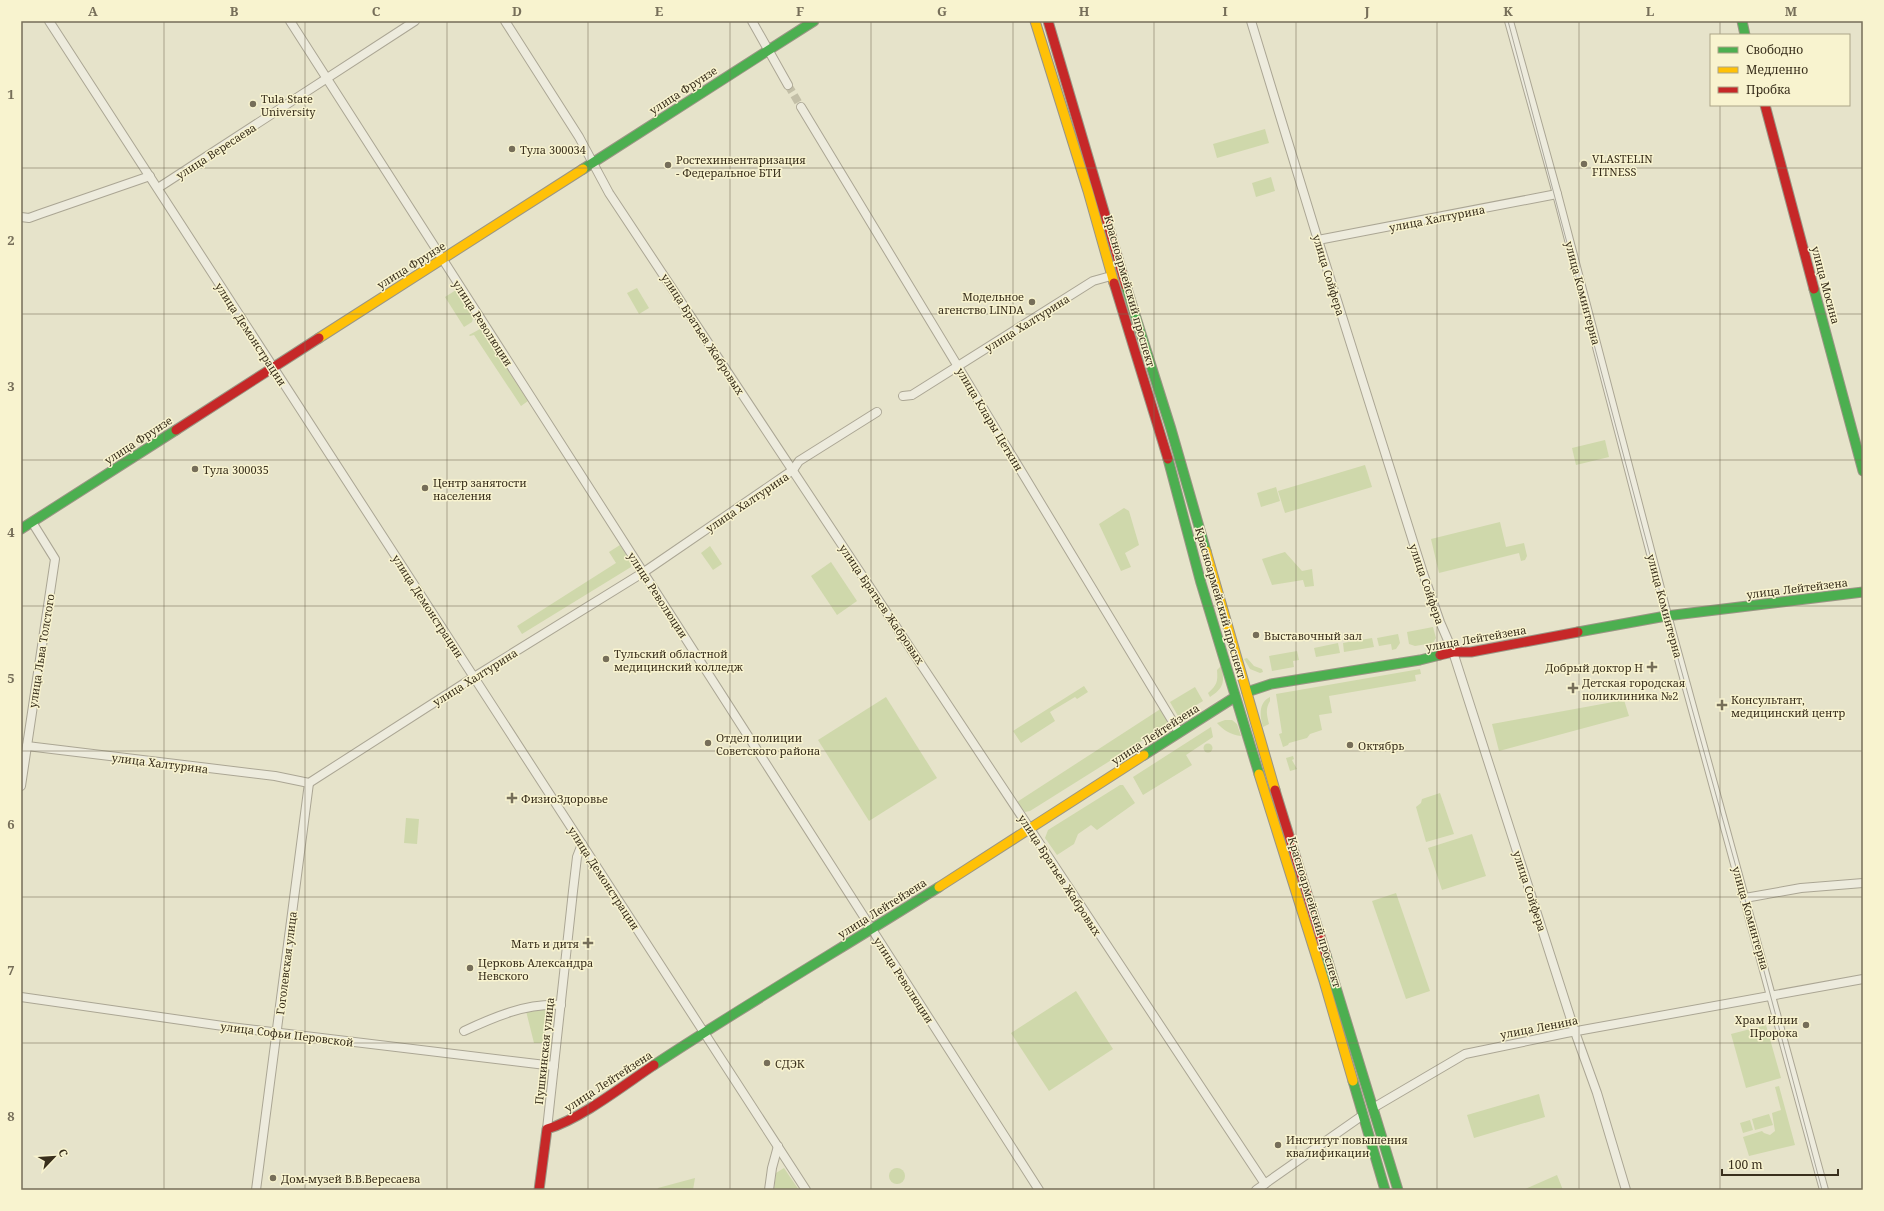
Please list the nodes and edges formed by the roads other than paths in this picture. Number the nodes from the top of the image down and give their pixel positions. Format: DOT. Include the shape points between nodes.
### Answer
graph roads {
  1 [pos="49,21"];
  2 [pos="290,21"];
  3 [pos="415,21"];
  4 [pos="505,21"];
  5 [pos="752,21"];
  6 [pos="814,21"];
  7 [pos="1035,21"];
  8 [pos="1048,21"];
  9 [pos="1251,21"];
  10 [pos="1509,21"];
  11 [pos="1742,21"];
  12 [pos="1746,34"];
  13 [pos="768,50"];
  14 [pos="328,79"];
  15 [pos="788,85"];
  16 [pos="1765,106"];
  17 [pos="800,107"];
  18 [pos="592,164"];
  19 [pos="150,176"];
  20 [pos="158,188"];
  21 [pos="1557,194"];
  22 [pos="21,217"];
  23 [pos="1318,240"];
  24 [pos="442,259"];
  25 [pos="1111,276"];
  26 [pos="958,366"];
  27 [pos="273,368"];
  28 [pos="903,396"];
  29 [pos="877,412"];
  30 [pos="793,470"];
  31 [pos="1863,471"];
  32 [pos="32,522"];
  33 [pos="21,529"];
  34 [pos="644,572"];
  35 [pos="1863,592"];
  36 [pos="1667,615"];
  37 [pos="1453,652"];
  38 [pos="474,677"];
  39 [pos="1247,692"];
  40 [pos="1235,697"];
  41 [pos="1179,732"];
  42 [pos="27,746"];
  43 [pos="310,783"];
  44 [pos="21,786"];
  45 [pos="1030,828"];
  46 [pos="582,844"];
  47 [pos="1863,883"];
  48 [pos="1745,898"];
  49 [pos="871,929"];
  50 [pos="1863,979"];
  51 [pos="1772,995"];
  52 [pos="21,997"];
  53 [pos="561,1005"];
  54 [pos="464,1031"];
  55 [pos="277,1032"];
  56 [pos="704,1032"];
  57 [pos="1575,1032"];
  58 [pos="554,1066"];
  59 [pos="1373,1108"];
  60 [pos="1363,1115"];
  61 [pos="547,1129"];
  62 [pos="778,1146"];
  63 [pos="1264,1184"];
  64 [pos="256,1190"];
  65 [pos="539,1190"];
  66 [pos="769,1190"];
  67 [pos="806,1190"];
  68 [pos="1039,1190"];
  69 [pos="1256,1190"];
  70 [pos="1385,1190"];
  71 [pos="1398,1190"];
  72 [pos="1626,1190"];
  73 [pos="1824,1190"];
  1 -- 19 [label="street, улица Демонстрации"];
  2 -- 14 [label="street, улица Революции"];
  3 -- 14 [label="street, улица Вересаева"];
  4 -- 18 [label="street, улица Братьев Жабровых" via="579,137"];
  5 -- 13 [label="street"];
  6 -- 13 [label="main road, улица Фрунзе"];
  7 -- 25 [label="main road, Красноармейский проспект" via="1088,191"];
  8 -- 39 [label="main road, Красноармейский проспект"];
  9 -- 23 [label="street, улица Сойфера"];
  10 -- 21 [label="street, улица Коминтерна"];
  11 -- 12 [label="main road"];
  13 -- 15 [label="street"];
  13 -- 18 [label="main road, улица Фрунзе"];
  14 -- 20 [label="street, улица Вересаева"];
  14 -- 24 [label="street, улица Революции"];
  16 -- 31 [label="main road, улица Мосина"];
  17 -- 26 [label="street, улица Клары Цеткин"];
  18 -- 24 [label="main road, улица Фрунзе"];
  18 -- 30 [label="street, улица Братьев Жабровых"];
  19 -- 20 [label="street, улица Демонстрации"];
  19 -- 22 [label="street" via="29,218"];
  20 -- 27 [label="street, улица Демонстрации"];
  21 -- 23 [label="street, улица Халтурина"];
  21 -- 36 [label="street, улица Коминтерна"];
  23 -- 37 [label="street, улица Сойфера" via="1423,573"];
  24 -- 27 [label="main road, улица Фрунзе"];
  24 -- 34 [label="street, улица Революции"];
  25 -- 26 [label="street, улица Халтурина" via="1093,282"];
  25 -- 40 [label="main road, Красноармейский проспект" via="1160,430"];
  26 -- 28 [label="street, улица Халтурина" via="912,395"];
  26 -- 41 [label="street, улица Клары Цеткин"];
  27 -- 32 [label="main road, улица Фрунзе"];
  27 -- 38 [label="street, улица Демонстрации"];
  29 -- 30 [label="street, улица Халтурина" via="799,461"];
  30 -- 34 [label="street, улица Халтурина"];
  30 -- 45 [label="street, улица Братьев Жабровых"];
  32 -- 33 [label="main road, улица Фрунзе"];
  32 -- 42 [label="street, улица Льва Толстого" via="55,559"];
  34 -- 38 [label="street, улица Халтурина"];
  34 -- 49 [label="street, улица Революции"];
  35 -- 36 [label="main road, улица Лейтейзена"];
  36 -- 37 [label="main road, улица Лейтейзена" via="1471,652"];
  36 -- 48 [label="street, улица Коминтерна"];
  37 -- 39 [label="main road, улица Лейтейзена" via="1420,660 1271,684"];
  37 -- 57 [label="street, улица Сойфера"];
  38 -- 43 [label="street, улица Халтурина"];
  38 -- 46 [label="street, улица Демонстрации"];
  39 -- 40 [label="main road, улица Лейтейзена"];
  39 -- 59 [label="main road, Красноармейский проспект" via="1272,782"];
  40 -- 41 [label="main road, улица Лейтейзена"];
  40 -- 60 [label="main road, Красноармейский проспект"];
  41 -- 45 [label="main road, улица Лейтейзена"];
  42 -- 43 [label="street, улица Халтурина" via="275,776"];
  42 -- 44 [label="street, улица Льва Толстого"];
  43 -- 55 [label="street, Гоголевская улица"];
  45 -- 49 [label="main road, улица Лейтейзена"];
  45 -- 63 [label="street, улица Братьев Жабровых"];
  46 -- 53 [label="street, Пушкинская улица" via="577,857"];
  46 -- 56 [label="street, улица Демонстрации"];
  47 -- 48 [label="street" via="1801,888"];
  48 -- 51 [label="street, улица Коминтерна"];
  49 -- 56 [label="main road, улица Лейтейзена"];
  49 -- 68 [label="street, улица Революции"];
  50 -- 51 [label="street, улица Ленина"];
  51 -- 57 [label="street, улица Ленина"];
  51 -- 73 [label="street, улица Коминтерна"];
  52 -- 55 [label="street, улица Софьи Перовской"];
  53 -- 54 [label="street" via="550,1004 520,1009"];
  53 -- 58 [label="street, Пушкинская улица"];
  55 -- 58 [label="street, улица Софьи Перовской"];
  55 -- 64 [label="street, Гоголевская улица"];
  56 -- 61 [label="main road, улица Лейтейзена" via="578,1115 561,1125"];
  56 -- 62 [label="street, улица Демонстрации"];
  57 -- 59 [label="street, улица Ленина" via="1465,1054"];
  57 -- 72 [label="street, улица Сойфера" via="1597,1093"];
  58 -- 61 [label="street, Пушкинская улица"];
  59 -- 60 [label="main road, улица Ленина"];
  59 -- 71 [label="main road, Красноармейский проспект"];
  60 -- 63 [label="street, улица Ленина"];
  60 -- 70 [label="main road, Красноармейский проспект"];
  61 -- 65 [label="main road, Пушкинская улица"];
  62 -- 66 [label="street"];
  62 -- 67 [label="street, улица Демонстрации"];
  63 -- 69 [label="street, улица Ленина"];
}
